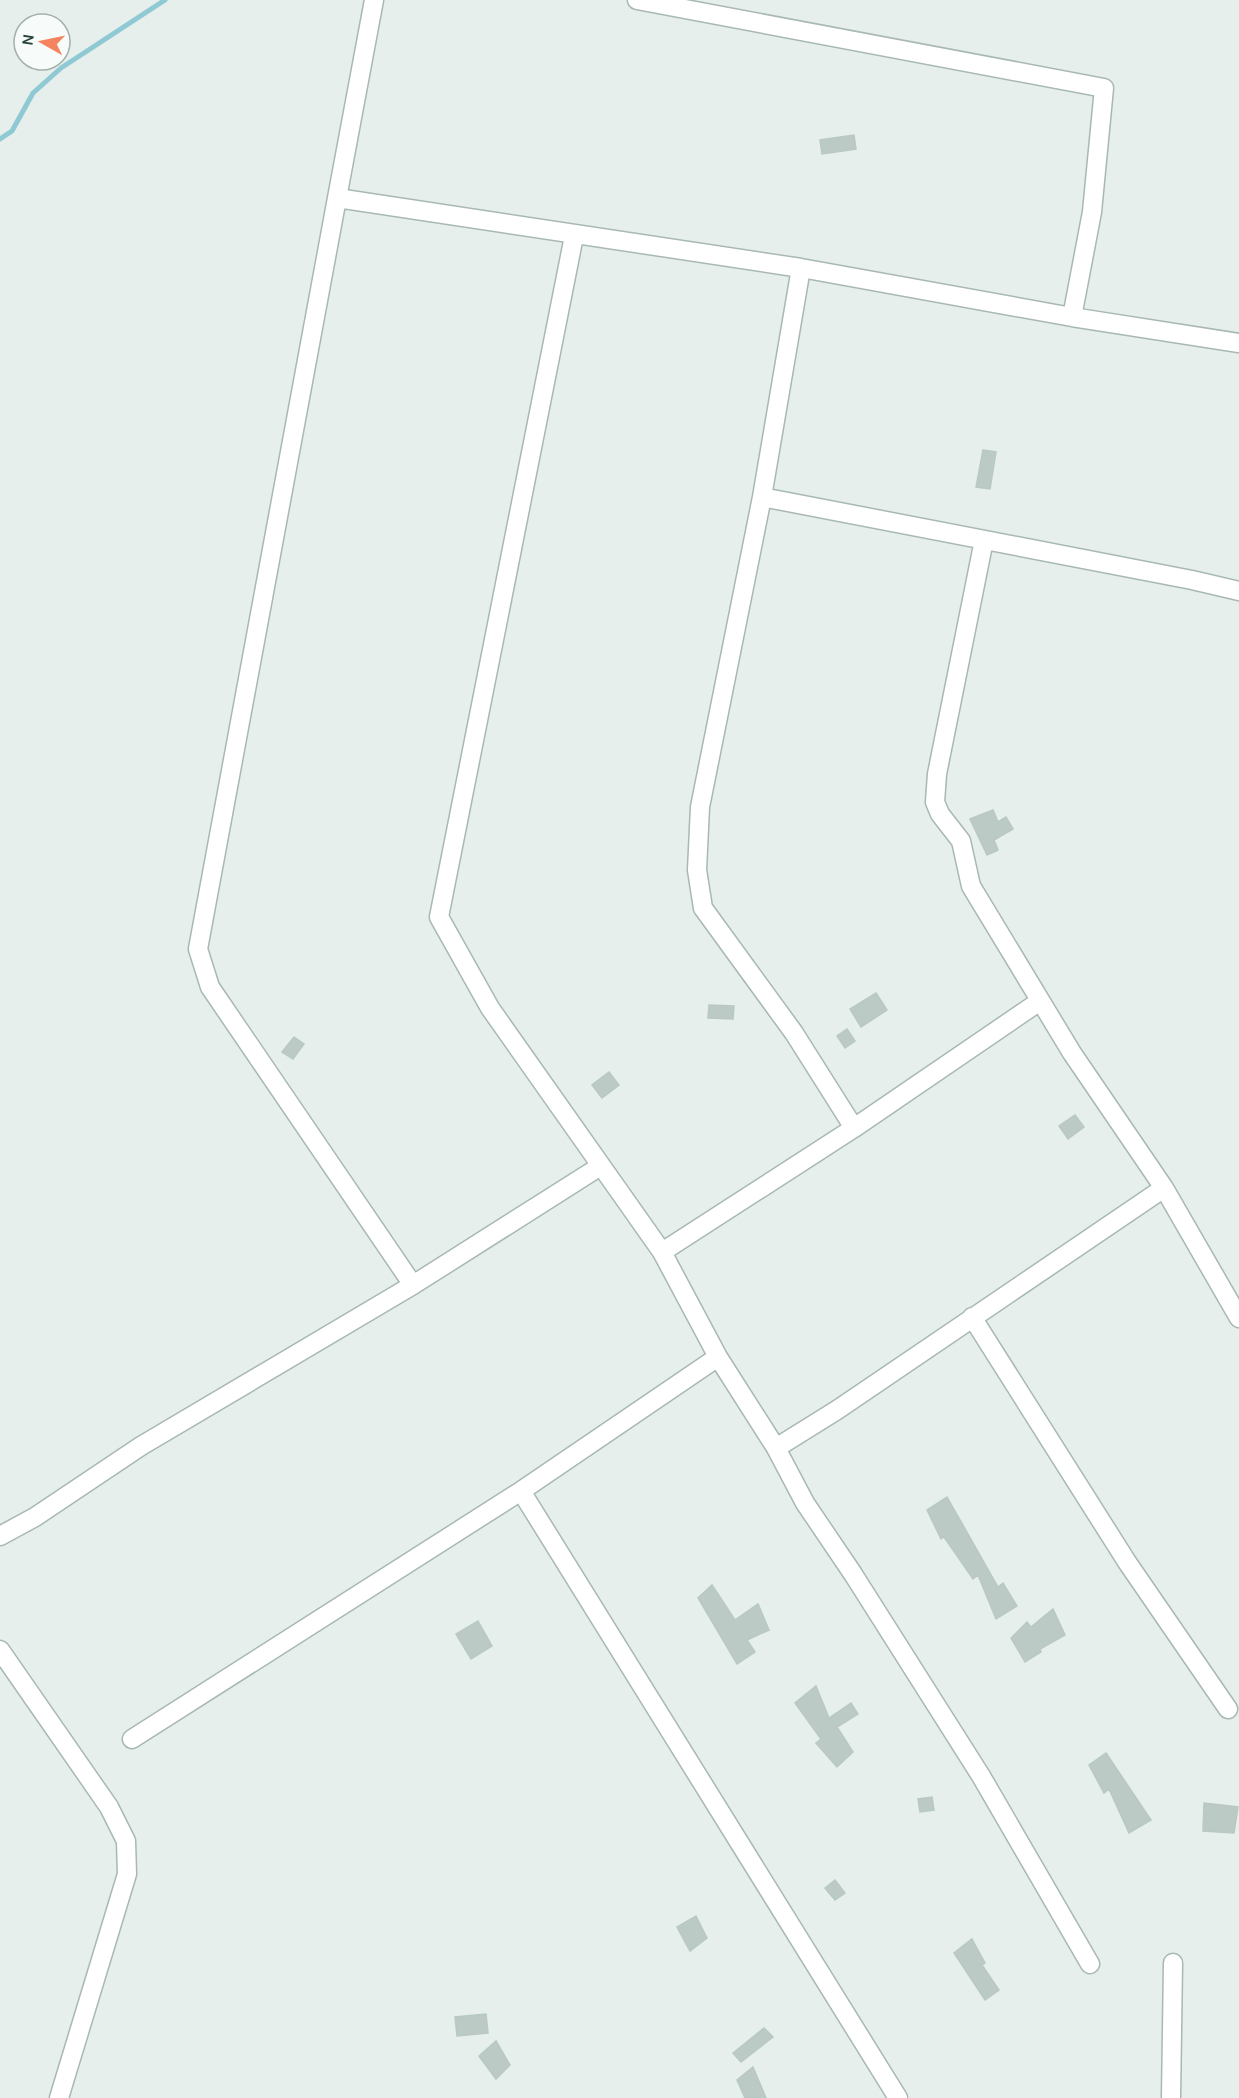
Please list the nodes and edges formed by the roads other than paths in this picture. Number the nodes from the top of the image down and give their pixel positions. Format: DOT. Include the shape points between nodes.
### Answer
graph roads {
  1 [pos="374,0"];
  2 [pos="637,0"];
  3 [pos="338,198"];
  4 [pos="574,236"];
  5 [pos="801,268"];
  6 [pos="1072,317"];
  7 [pos="1239,343"];
  8 [pos="762,497"];
  9 [pos="984,540"];
  10 [pos="1239,591"];
  11 [pos="1040,1001"];
  12 [pos="854,1128"];
  13 [pos="599,1167"];
  14 [pos="1164,1188"];
  15 [pos="662,1252"];
  16 [pos="413,1285"];
  17 [pos="972,1317"];
  18 [pos="1239,1318"];
  19 [pos="718,1357"];
  20 [pos="776,1448"];
  21 [pos="520,1491"];
  22 [pos="0,1536"];
  23 [pos="0,1650"];
  24 [pos="1228,1709"];
  25 [pos="132,1740"];
  26 [pos="1173,1963"];
  27 [pos="1090,1964"];
  28 [pos="58,2098"];
  29 [pos="898,2098"];
  30 [pos="1170,2098"];
  1 -- 3 [label="street"];
  2 -- 6 [label="street" via="1104,88 1092,212"];
  3 -- 4 [label="street"];
  3 -- 16 [label="street" via="198,950 210,987"];
  4 -- 5 [label="street"];
  4 -- 13 [label="street" via="439,917 490,1008"];
  5 -- 6 [label="street"];
  5 -- 8 [label="street"];
  6 -- 7 [label="street"];
  8 -- 9 [label="street"];
  8 -- 12 [label="street" via="700,807 697,870 703,908 794,1033"];
  9 -- 10 [label="street"];
  9 -- 11 [label="street" via="937,774 935,802 961,840 971,886"];
  11 -- 12 [label="street"];
  11 -- 14 [label="street"];
  12 -- 15 [label="street"];
  13 -- 15 [label="street"];
  13 -- 16 [label="street"];
  14 -- 17 [label="street"];
  14 -- 18 [label="street"];
  15 -- 19 [label="street"];
  16 -- 22 [label="street" via="151,1440"];
  17 -- 20 [label="street"];
  17 -- 24 [label="street" via="1127,1563"];
  19 -- 20 [label="street"];
  19 -- 21 [label="street"];
  20 -- 27 [label="street" via="805,1503 981,1776"];
  21 -- 25 [label="street"];
  21 -- 29 [label="street"];
  23 -- 28 [label="street" via="108,1807 126,1841 127,1874"];
  26 -- 30 [label="street"];
}
